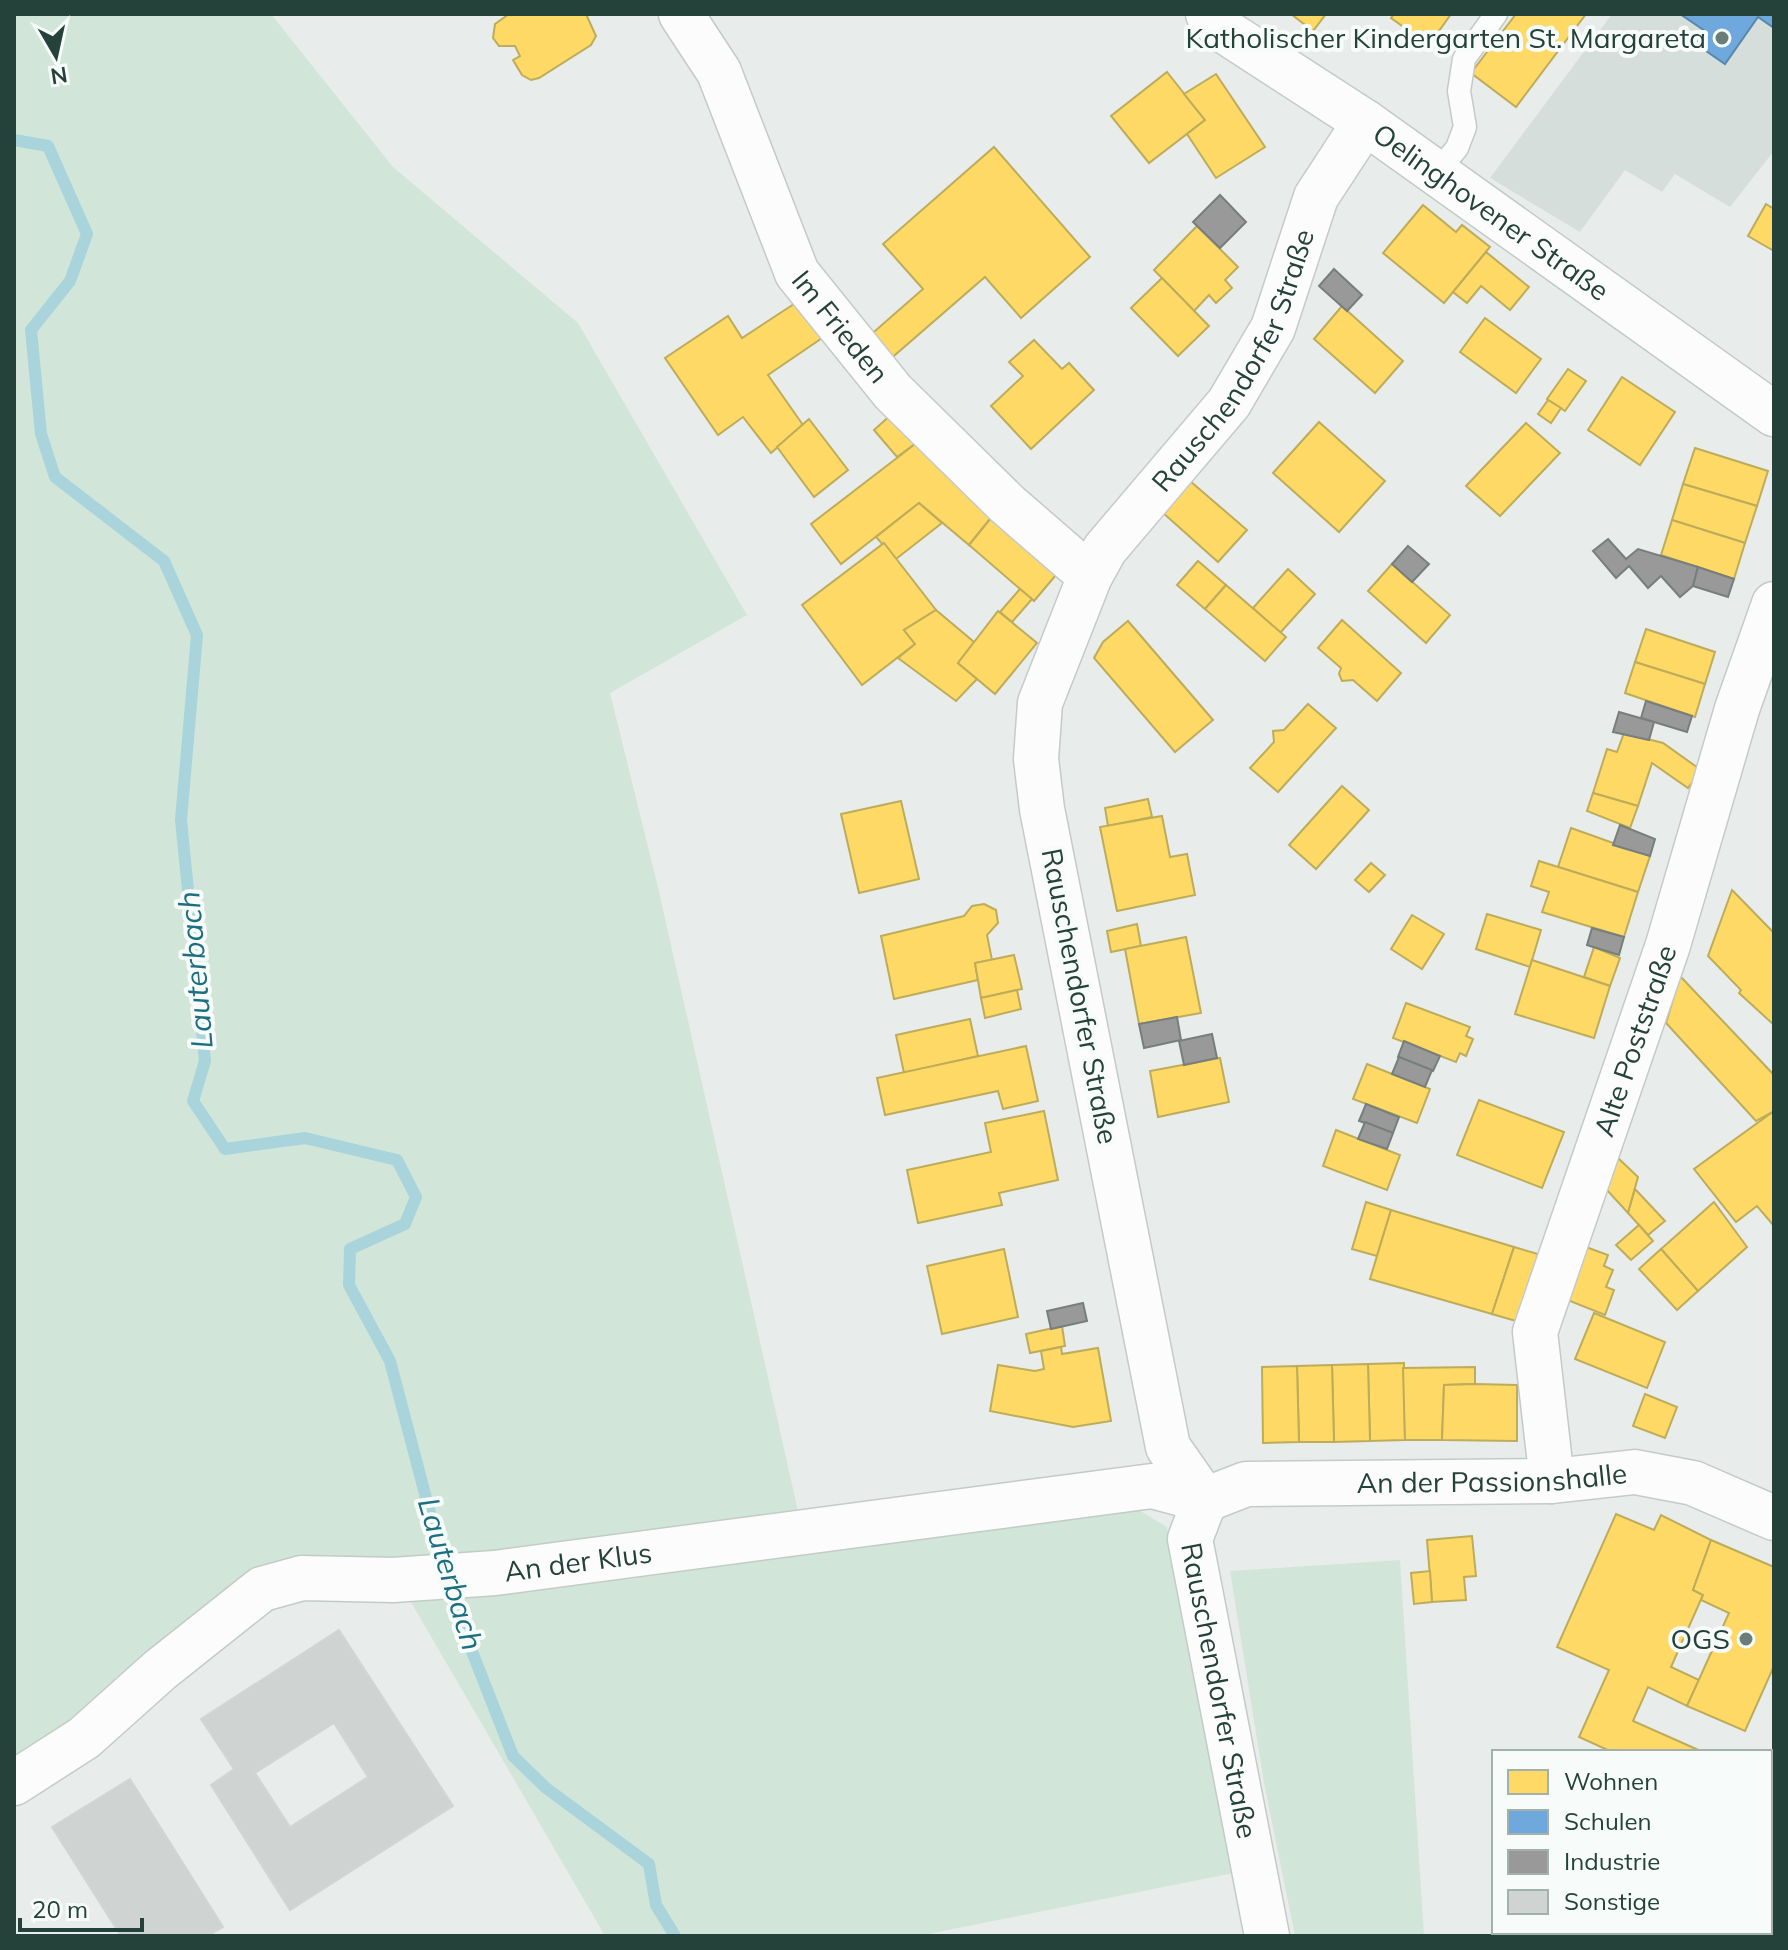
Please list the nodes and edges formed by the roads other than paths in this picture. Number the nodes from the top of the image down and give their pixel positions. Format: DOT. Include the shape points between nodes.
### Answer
graph roads {
  1 [pos="681,14"];
  2 [pos="1208,14"];
  3 [pos="1496,14"];
  4 [pos="1365,122"];
  5 [pos="1437,172"];
  6 [pos="1774,414"];
  7 [pos="1090,576"];
  8 [pos="1774,604"];
  9 [pos="1552,1481"];
  10 [pos="1205,1500"];
  11 [pos="1774,1518"];
  12 [pos="14,1783"];
  13 [pos="1267,1936"];
  1 -- 7 [label="street, Im Frieden" via="719,72 797,273 893,392 1007,504"];
  2 -- 4 [label="street, Oelinghovener Straße" via="1223,30"];
  3 -- 5 [label="lane" via="1464,59 1459,91 1465,127 1457,148"];
  4 -- 5 [label="street, Oelinghovener Straße"];
  4 -- 7 [label="street, Rauschendorfer Straße" via="1316,197 1273,328 1229,403 1105,549"];
  5 -- 6 [label="street, Oelinghovener Straße"];
  7 -- 10 [label="street, Rauschendorfer Straße" via="1040,703 1036,759 1168,1447"];
  8 -- 9 [label="street, Alte Poststraße" via="1737,709 1668,945 1535,1332"];
  9 -- 10 [label="street, An der Passionshalle" via="1246,1484"];
  9 -- 11 [label="street, An der Passionshalle" via="1635,1472 1693,1483"];
  10 -- 12 [label="street, An der Klus" via="1152,1486 495,1573 393,1580 302,1578 262,1589 84,1738"];
  10 -- 13 [label="street, Rauschendorfer Straße" via="1190,1539"];
}
